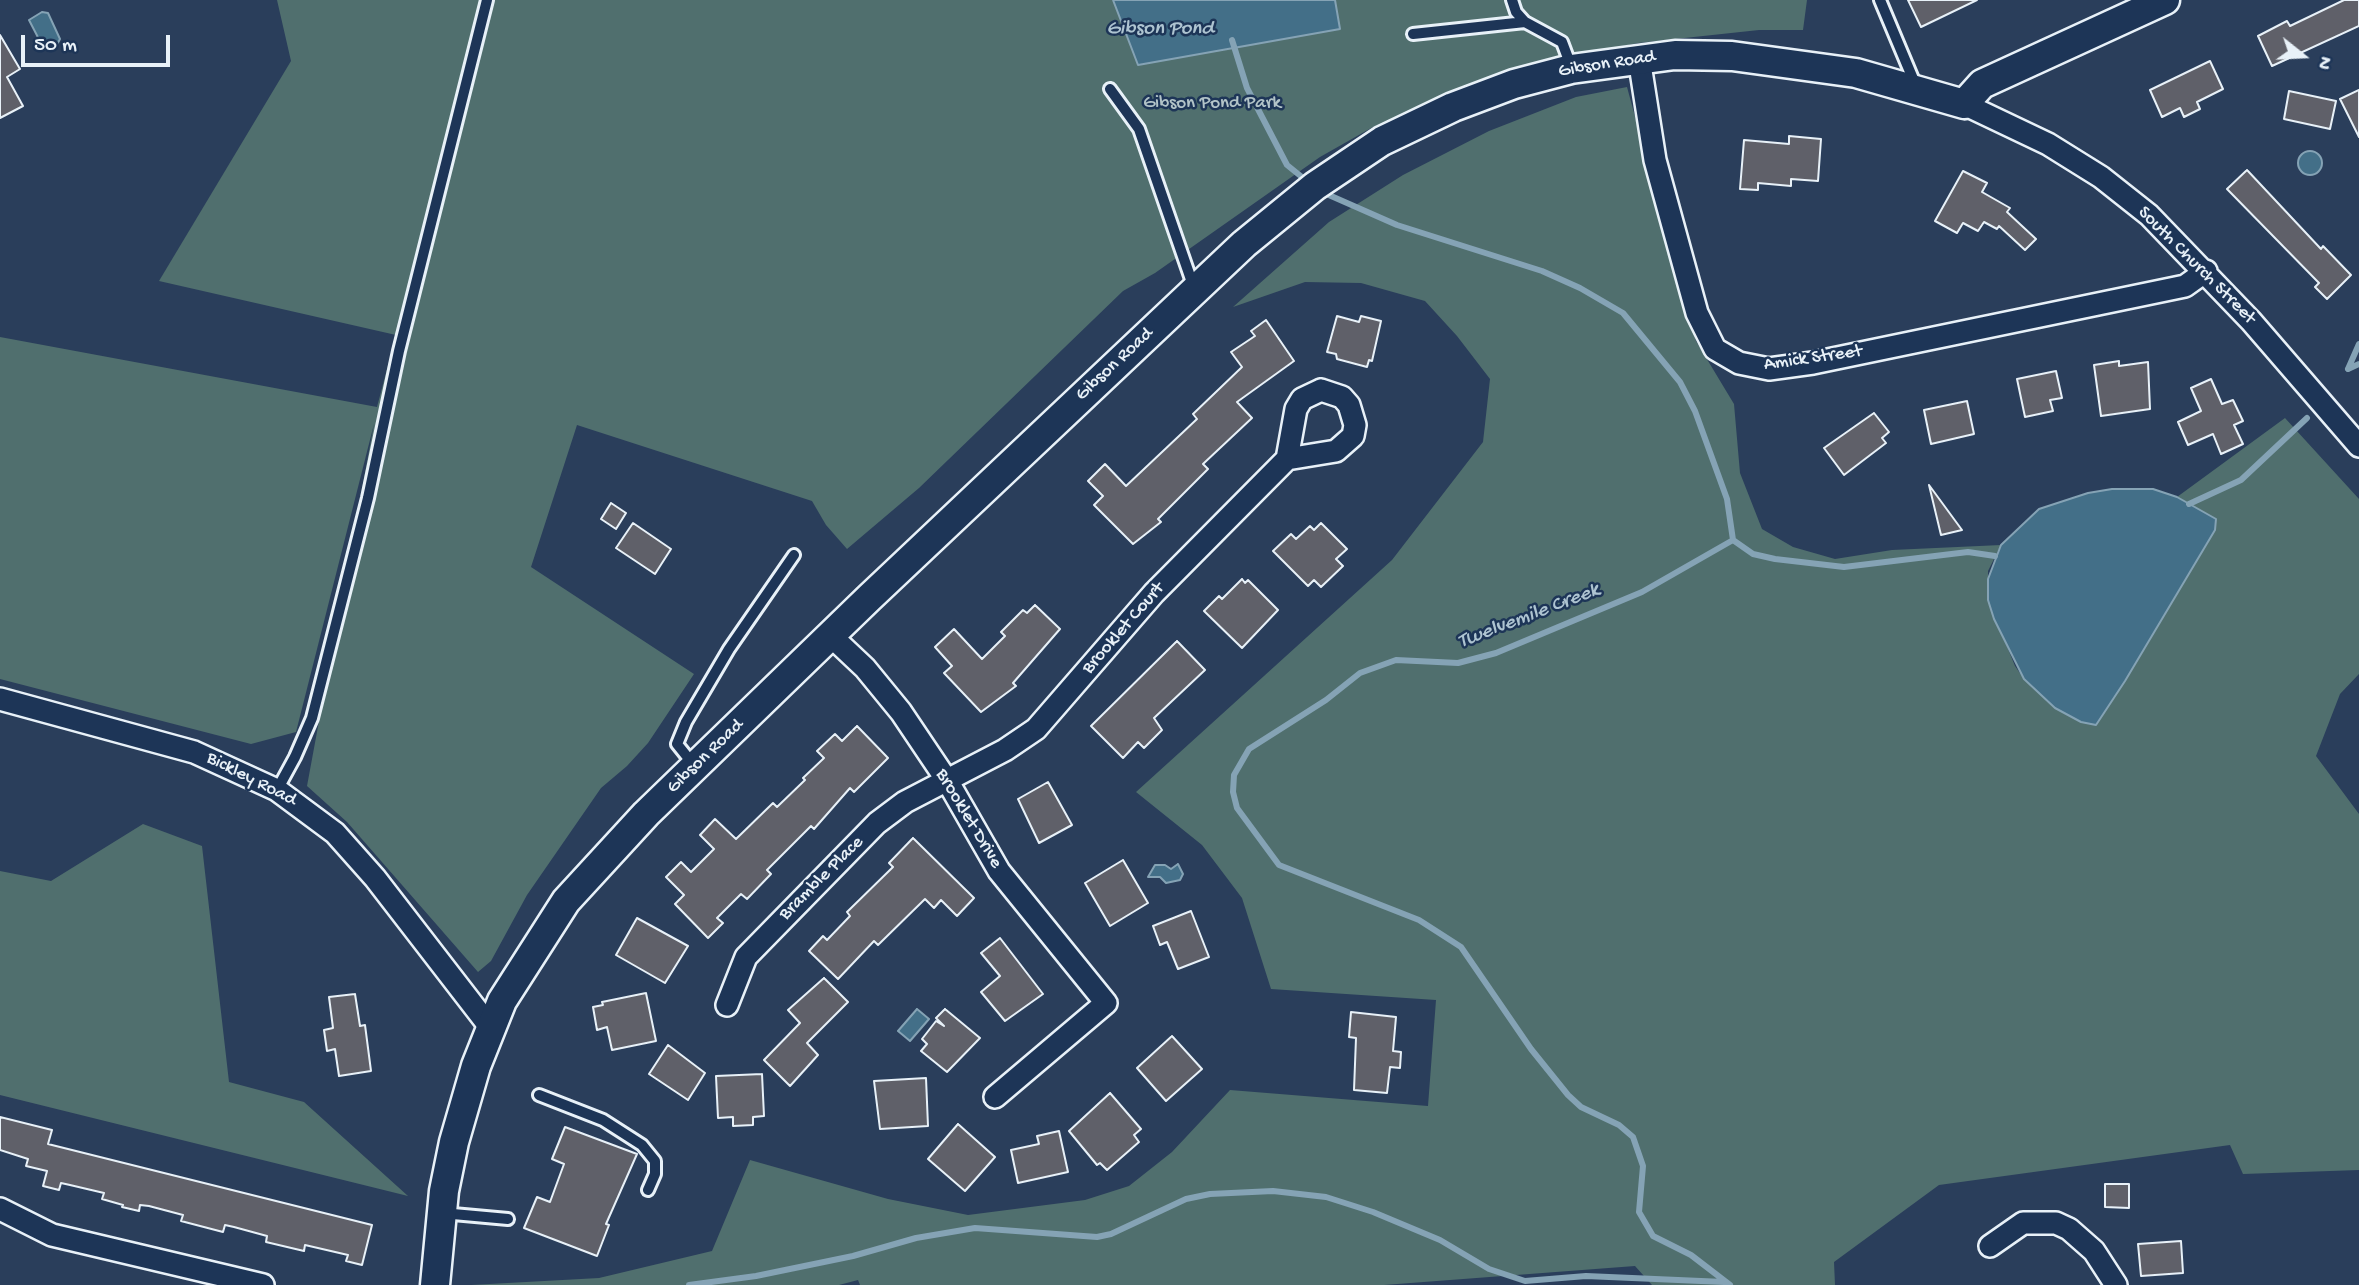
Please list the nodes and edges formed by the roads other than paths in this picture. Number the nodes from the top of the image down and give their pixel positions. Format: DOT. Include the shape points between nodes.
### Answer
graph roads {
  1 [pos="488,0"];
  2 [pos="1512,0"];
  3 [pos="1880,0"];
  4 [pos="2165,0"];
  5 [pos="1525,22"];
  6 [pos="1413,34"];
  7 [pos="1639,58"];
  8 [pos="1571,69"];
  9 [pos="1110,89"];
  10 [pos="1917,89"];
  11 [pos="1964,104"];
  12 [pos="2206,271"];
  13 [pos="1194,290"];
  14 [pos="2359,446"];
  15 [pos="1287,459"];
  16 [pos="794,555"];
  17 [pos="830,635"];
  18 [pos="0,699"];
  19 [pos="695,766"];
  20 [pos="948,782"];
  21 [pos="277,790"];
  22 [pos="727,1004"];
  23 [pos="490,1027"];
  24 [pos="539,1095"];
  25 [pos="995,1097"];
  26 [pos="648,1190"];
  27 [pos="0,1209"];
  28 [pos="441,1213"];
  29 [pos="508,1219"];
  30 [pos="1990,1246"];
  31 [pos="263,1285"];
  32 [pos="435,1285"];
  33 [pos="2116,1285"];
  1 -- 21 [label="lane" via="312,718"];
  2 -- 5 [label="lane"];
  3 -- 10 [label="lane"];
  4 -- 11 [label="street" via="1983,84"];
  5 -- 6 [label="lane"];
  5 -- 8 [label="lane" via="1562,42"];
  7 -- 8 [label="street, Gibson Road"];
  7 -- 10 [label="street, Gibson Road" via="1704,55 1776,60"];
  7 -- 12 [label="street, Amick Street" via="1655,160 1697,313 1715,349 1739,363 1769,369 1813,363 2185,286"];
  8 -- 13 [label="street, Gibson Road" via="1486,94 1382,141 1271,219"];
  9 -- 13 [label="lane" via="1139,129"];
  10 -- 11 [label="street, Gibson Road"];
  11 -- 12 [label="street, South Church Street" via="2037,137 2101,177 2149,215"];
  12 -- 14 [label="street, South Church Street"];
  13 -- 17 [label="street, Gibson Road"];
  15 -- 20 [label="street, Brooklet Court" via="1154,593 1036,729"];
  16 -- 19 [label="lane" via="729,649 686,722 677,744"];
  17 -- 19 [label="street, Gibson Road"];
  17 -- 20 [label="street, Brooklet Drive" via="901,712"];
  18 -- 21 [label="street, Bickley Road" via="194,751"];
  19 -- 23 [label="street, Gibson Road" via="566,901 516,976"];
  20 -- 22 [label="street, Bramble Place" via="905,802 877,823 746,957"];
  20 -- 25 [label="street, Brooklet Drive" via="1006,882 1106,1003"];
  21 -- 23 [label="street, Bickley Road" via="335,833"];
  23 -- 28 [label="street, Gibson Road" via="454,1142"];
  24 -- 26 [label="lane" via="603,1120 642,1145 655,1161"];
  27 -- 31 [label="street" via="52,1235"];
  28 -- 29 [label="lane"];
  28 -- 32 [label="street, Gibson Road"];
  30 -- 33 [label="street" via="2023,1223 2056,1223 2094,1251"];
}
